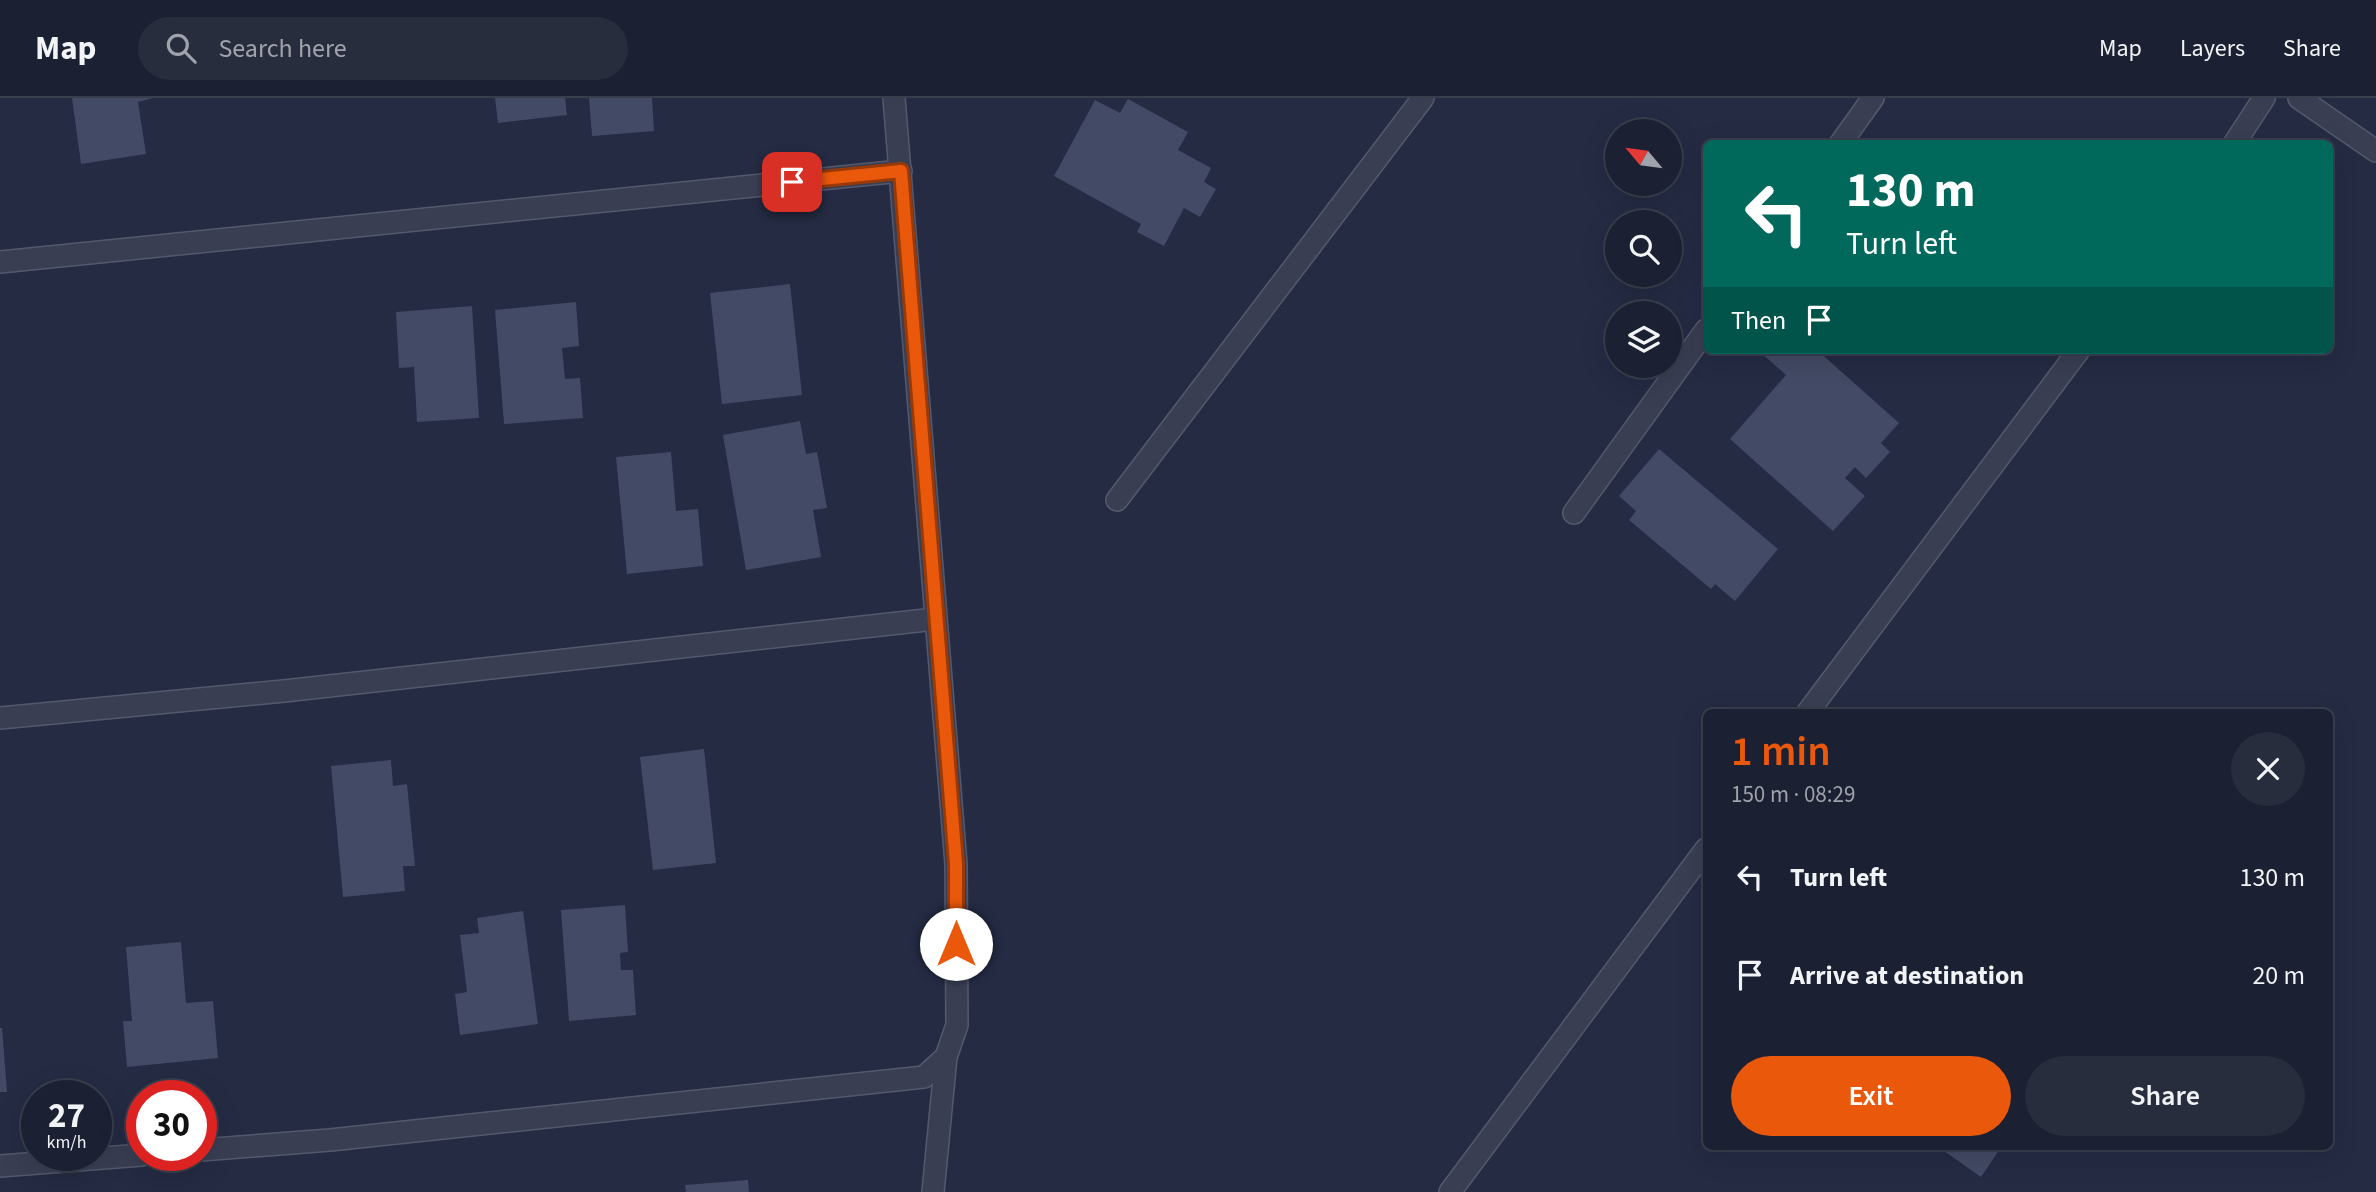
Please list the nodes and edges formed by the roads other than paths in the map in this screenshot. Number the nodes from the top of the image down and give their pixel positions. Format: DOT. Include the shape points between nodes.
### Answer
graph roads {
  1 [pos="894,98"];
  2 [pos="1423,98"];
  3 [pos="1873,98"];
  4 [pos="2264,98"];
  5 [pos="2298,98"];
  6 [pos="1843,140"];
  7 [pos="2237,140"];
  8 [pos="2376,151"];
  9 [pos="901,171"];
  10 [pos="0,262"];
  11 [pos="1703,334"];
  12 [pos="2076,354"];
  13 [pos="1117,500"];
  14 [pos="1574,513"];
  15 [pos="935,619"];
  16 [pos="1810,709"];
  17 [pos="0,718"];
  18 [pos="1703,853"];
  19 [pos="946,1057"];
  20 [pos="217,1149"];
  21 [pos="126,1156"];
  22 [pos="0,1166"];
  23 [pos="933,1192"];
  24 [pos="1450,1192"];
  1 -- 9 [label="street"];
  2 -- 13 [label="street"];
  3 -- 6 [label="street"];
  4 -- 7 [label="street"];
  5 -- 8 [label="street"];
  9 -- 10 [label="street"];
  9 -- 15 [label="street"];
  11 -- 14 [label="street"];
  12 -- 16 [label="street"];
  15 -- 17 [label="street"];
  15 -- 19 [label="street" via="956,864 957,1025"];
  18 -- 24 [label="street"];
  19 -- 20 [label="street" via="924,1077"];
  19 -- 23 [label="street"];
  21 -- 22 [label="street"];
}
